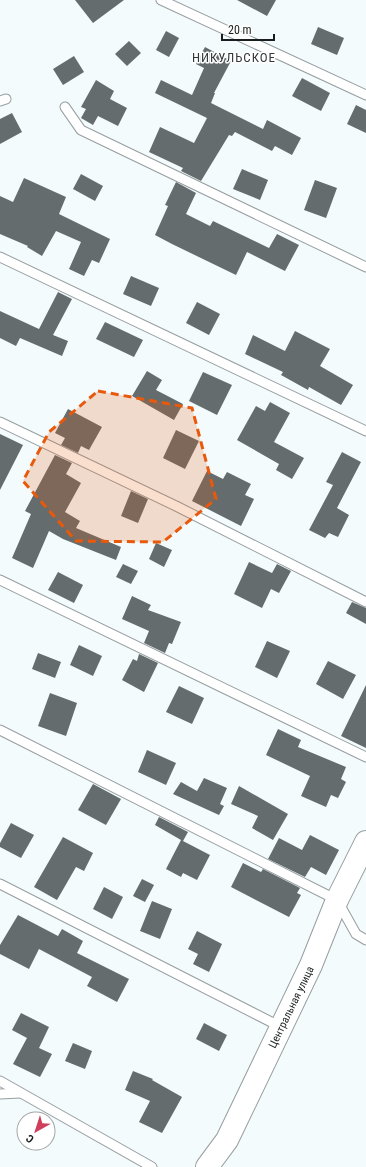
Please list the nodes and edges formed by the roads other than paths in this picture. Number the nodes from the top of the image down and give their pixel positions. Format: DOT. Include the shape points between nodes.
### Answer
graph roads {
  1 [pos="161,0"];
  2 [pos="366,95"];
  3 [pos="65,107"];
  4 [pos="0,257"];
  5 [pos="366,267"];
  6 [pos="0,422"];
  7 [pos="366,431"];
  8 [pos="0,580"];
  9 [pos="366,602"];
  10 [pos="0,730"];
  11 [pos="366,757"];
  12 [pos="366,842"];
  13 [pos="0,884"];
  14 [pos="337,900"];
  15 [pos="366,940"];
  16 [pos="281,1027"];
  17 [pos="0,1081"];
  18 [pos="20,1093"];
  19 [pos="0,1094"];
  20 [pos="152,1167"];
  21 [pos="207,1167"];
  1 -- 2 [label="lane"];
  3 -- 5 [label="lane" via="81,130"];
  4 -- 7 [label="lane"];
  6 -- 9 [label="lane" via="176,506"];
  8 -- 11 [label="lane"];
  10 -- 14 [label="lane"];
  12 -- 14 [label="street, Центральная улица"];
  13 -- 16 [label="lane"];
  14 -- 15 [label="lane" via="356,934"];
  14 -- 16 [label="street, Центральная улица" via="311,965"];
  16 -- 21 [label="street, Центральная улица" via="227,1140"];
  17 -- 18 [label="lane"];
  18 -- 19 [label="lane"];
  18 -- 20 [label="lane"];
}
